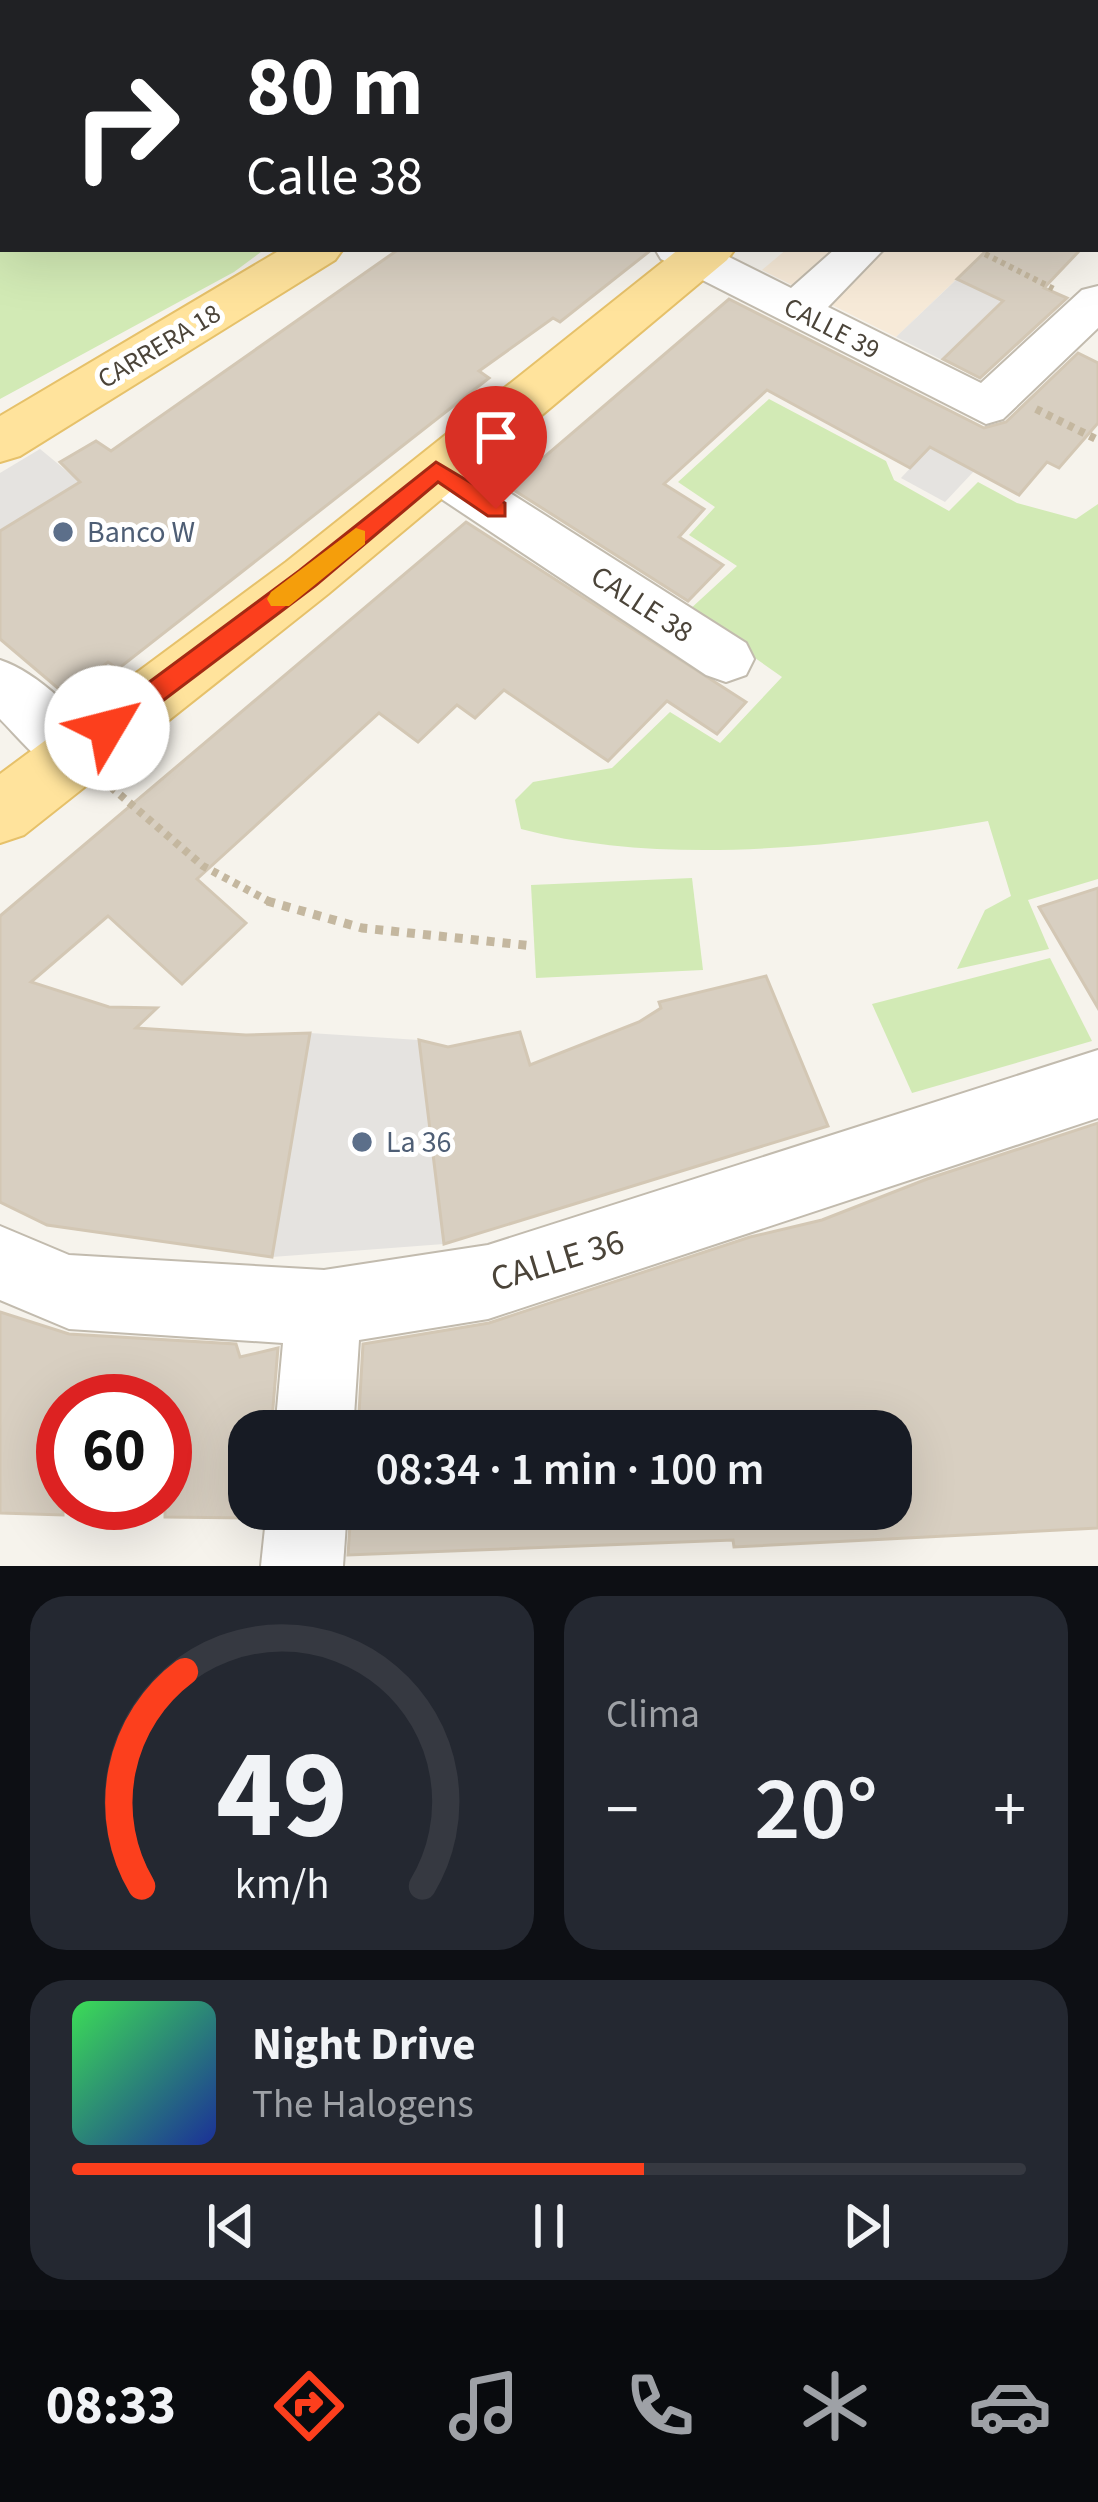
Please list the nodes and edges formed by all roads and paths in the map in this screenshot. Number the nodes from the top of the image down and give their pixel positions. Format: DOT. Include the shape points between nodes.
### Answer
graph roads {
  1 [pos="313,252"];
  2 [pos="694,252"];
  3 [pos="761,252"];
  4 [pos="859,252"];
  5 [pos="986,254"];
  6 [pos="796,310"];
  7 [pos="1091,315"];
  8 [pos="994,400"];
  9 [pos="1098,440"];
  10 [pos="0,442"];
  11 [pos="436,470"];
  12 [pos="726,659"];
  13 [pos="0,683"];
  14 [pos="74,753"];
  15 [pos="134,807"];
  16 [pos="0,814"];
  17 [pos="534,946"];
  18 [pos="1098,1084"];
  19 [pos="0,1263"];
  20 [pos="324,1308"];
  21 [pos="316,1410"];
  22 [pos="305,1530"];
  23 [pos="302,1566"];
  1 -- 10 [label="main road, CARRERA 18"];
  2 -- 3 [label="street"];
  2 -- 6 [label="street, CALLE 39"];
  2 -- 11 [label="main road"];
  4 -- 6 [label="street"];
  5 -- 7 [label="path"];
  6 -- 8 [label="street, CALLE 39"];
  7 -- 8 [label="street"];
  8 -- 9 [label="path"];
  11 -- 12 [label="street, CALLE 38"];
  11 -- 14 [label="main road" via="308,578"];
  13 -- 14 [label="street"];
  14 -- 16 [label="main road"];
  15 -- 17 [label="path" via="205,868 289,911 346,926"];
  18 -- 20 [label="street, CALLE 36" via="488,1282"];
  19 -- 20 [label="street, CALLE 36" via="69,1292"];
  20 -- 21 [label="street"];
  22 -- 23 [label="street"];
}
